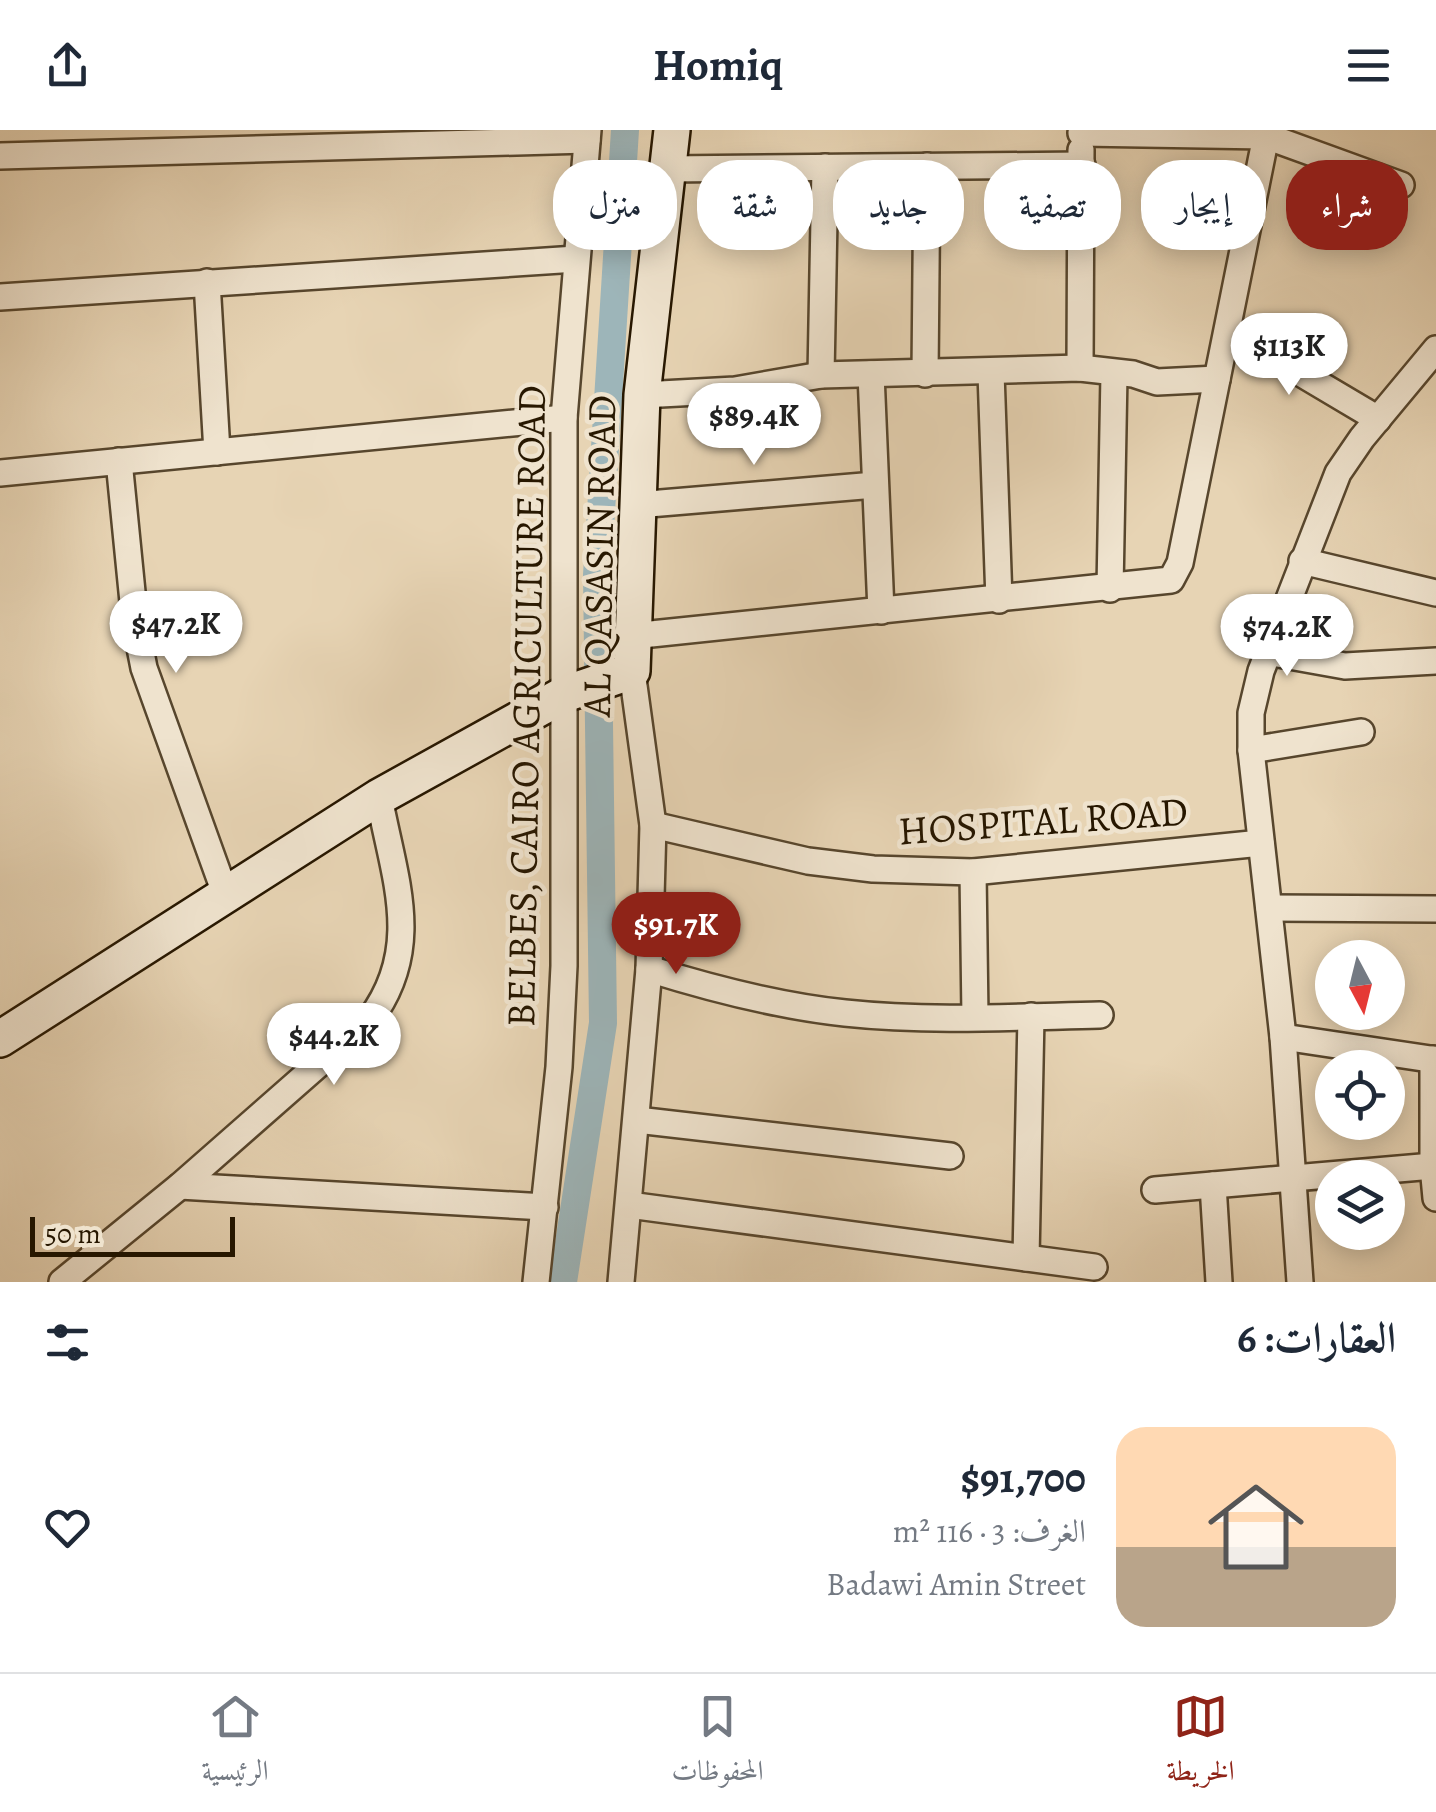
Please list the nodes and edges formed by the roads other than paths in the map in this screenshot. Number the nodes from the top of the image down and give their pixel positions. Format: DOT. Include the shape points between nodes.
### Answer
graph roads {
  1 [pos="672,130"];
  2 [pos="1081,132"];
  3 [pos="588,135"];
  4 [pos="1266,136"];
  5 [pos="0,156"];
  6 [pos="669,160"];
  7 [pos="1082,160"];
  8 [pos="1332,160"];
  9 [pos="825,167"];
  10 [pos="833,167"];
  11 [pos="677,169"];
  12 [pos="659,250"];
  13 [pos="926,250"];
  14 [pos="1081,250"];
  15 [pos="576,259"];
  16 [pos="206,282"];
  17 [pos="0,297"];
  18 [pos="1228,330"];
  19 [pos="1436,349"];
  20 [pos="1080,368"];
  21 [pos="991,373"];
  22 [pos="871,374"];
  23 [pos="925,374"];
  24 [pos="1114,374"];
  25 [pos="821,375"];
  26 [pos="1217,379"];
  27 [pos="642,394"];
  28 [pos="564,418"];
  29 [pos="1378,419"];
  30 [pos="216,452"];
  31 [pos="119,461"];
  32 [pos="0,473"];
  33 [pos="875,485"];
  34 [pos="637,506"];
  35 [pos="1302,561"];
  36 [pos="1110,589"];
  37 [pos="1436,593"];
  38 [pos="999,600"];
  39 [pos="881,612"];
  40 [pos="1267,652"];
  41 [pos="628,661"];
  42 [pos="1436,661"];
  43 [pos="572,692"];
  44 [pos="1361,732"];
  45 [pos="1250,750"];
  46 [pos="380,797"];
  47 [pos="653,825"];
  48 [pos="1261,843"];
  49 [pos="973,872"];
  50 [pos="226,893"];
  51 [pos="1269,908"];
  52 [pos="1436,908"];
  53 [pos="649,969"];
  54 [pos="1100,1015"];
  55 [pos="1031,1016"];
  56 [pos="975,1018"];
  57 [pos="1282,1037"];
  58 [pos="0,1039"];
  59 [pos="1434,1059"];
  60 [pos="637,1120"];
  61 [pos="950,1156"];
  62 [pos="1433,1166"];
  63 [pos="1293,1178"];
  64 [pos="1212,1185"];
  65 [pos="180,1186"];
  66 [pos="1155,1190"];
  67 [pos="1436,1198"];
  68 [pos="545,1206"];
  69 [pos="628,1206"];
  70 [pos="1026,1258"];
  71 [pos="1094,1267"];
  72 [pos="1064,1272"];
  73 [pos="62,1282"];
  74 [pos="536,1282"];
  75 [pos="621,1282"];
  76 [pos="1219,1282"];
  77 [pos="1300,1282"];
  1 -- 6 [label="street, AL QASASIN ROAD"];
  2 -- 4 [label="street"];
  2 -- 7 [label="street"];
  3 -- 5 [label="street"];
  3 -- 15 [label="street, BELBES, CAIRO AGRICULTURE ROAD"];
  4 -- 8 [label="street"];
  4 -- 18 [label="street"];
  9 -- 10 [label="street"];
  9 -- 11 [label="street"];
  9 -- 25 [label="street"];
  12 -- 27 [label="street, AL QASASIN ROAD"];
  13 -- 23 [label="street"];
  14 -- 20 [label="street"];
  15 -- 16 [label="street"];
  15 -- 28 [label="street, BELBES, CAIRO AGRICULTURE ROAD"];
  16 -- 17 [label="street"];
  16 -- 30 [label="street"];
  18 -- 26 [label="street"];
  18 -- 29 [label="street"];
  19 -- 29 [label="street"];
  20 -- 21 [label="street"];
  20 -- 24 [label="street"];
  21 -- 23 [label="street"];
  21 -- 38 [label="street"];
  22 -- 23 [label="street"];
  22 -- 25 [label="street"];
  22 -- 33 [label="street"];
  24 -- 26 [label="street" via="1156,382"];
  24 -- 36 [label="street"];
  25 -- 27 [label="street" via="769,386"];
  26 -- 36 [label="street" via="1178,570 1165,583"];
  27 -- 34 [label="street, AL QASASIN ROAD"];
  28 -- 30 [label="street"];
  28 -- 43 [label="street, BELBES, CAIRO AGRICULTURE ROAD"];
  29 -- 35 [label="street" via="1338,474"];
  30 -- 31 [label="street"];
  31 -- 32 [label="street"];
  31 -- 50 [label="street" via="144,668"];
  33 -- 34 [label="street"];
  33 -- 39 [label="street"];
  34 -- 41 [label="street, AL QASASIN ROAD"];
  35 -- 37 [label="street"];
  35 -- 40 [label="street"];
  36 -- 38 [label="street"];
  38 -- 39 [label="street"];
  39 -- 41 [label="street"];
  40 -- 42 [label="street" via="1345,666"];
  40 -- 45 [label="street" via="1251,713"];
  41 -- 43 [label="street"];
  41 -- 47 [label="street, AL QASASIN ROAD"];
  43 -- 46 [label="street"];
  43 -- 68 [label="street, BELBES, CAIRO AGRICULTURE ROAD" via="559,1067"];
  44 -- 45 [label="street"];
  45 -- 48 [label="street"];
  46 -- 50 [label="street"];
  46 -- 65 [label="street" via="402,924 399,962 386,998"];
  47 -- 49 [label="street, HOSPITAL ROAD" via="808,862"];
  47 -- 53 [label="street, AL QASASIN ROAD"];
  48 -- 49 [label="street, HOSPITAL ROAD"];
  48 -- 51 [label="street"];
  49 -- 56 [label="street"];
  50 -- 58 [label="street"];
  51 -- 52 [label="street"];
  51 -- 57 [label="street"];
  53 -- 56 [label="street" via="780,1004"];
  53 -- 60 [label="street, AL QASASIN ROAD"];
  54 -- 55 [label="street"];
  55 -- 56 [label="street"];
  55 -- 70 [label="street"];
  57 -- 59 [label="street"];
  57 -- 63 [label="street"];
  59 -- 62 [label="street"];
  60 -- 61 [label="street"];
  60 -- 69 [label="street, AL QASASIN ROAD"];
  62 -- 63 [label="street"];
  62 -- 67 [label="street"];
  63 -- 64 [label="street"];
  63 -- 77 [label="street"];
  64 -- 66 [label="street"];
  64 -- 76 [label="street"];
  65 -- 68 [label="street"];
  65 -- 73 [label="street"];
  68 -- 74 [label="street, BELBES, CAIRO AGRICULTURE ROAD"];
  69 -- 70 [label="street"];
  69 -- 75 [label="street, AL QASASIN ROAD"];
  70 -- 72 [label="street"];
  71 -- 72 [label="street"];
}
